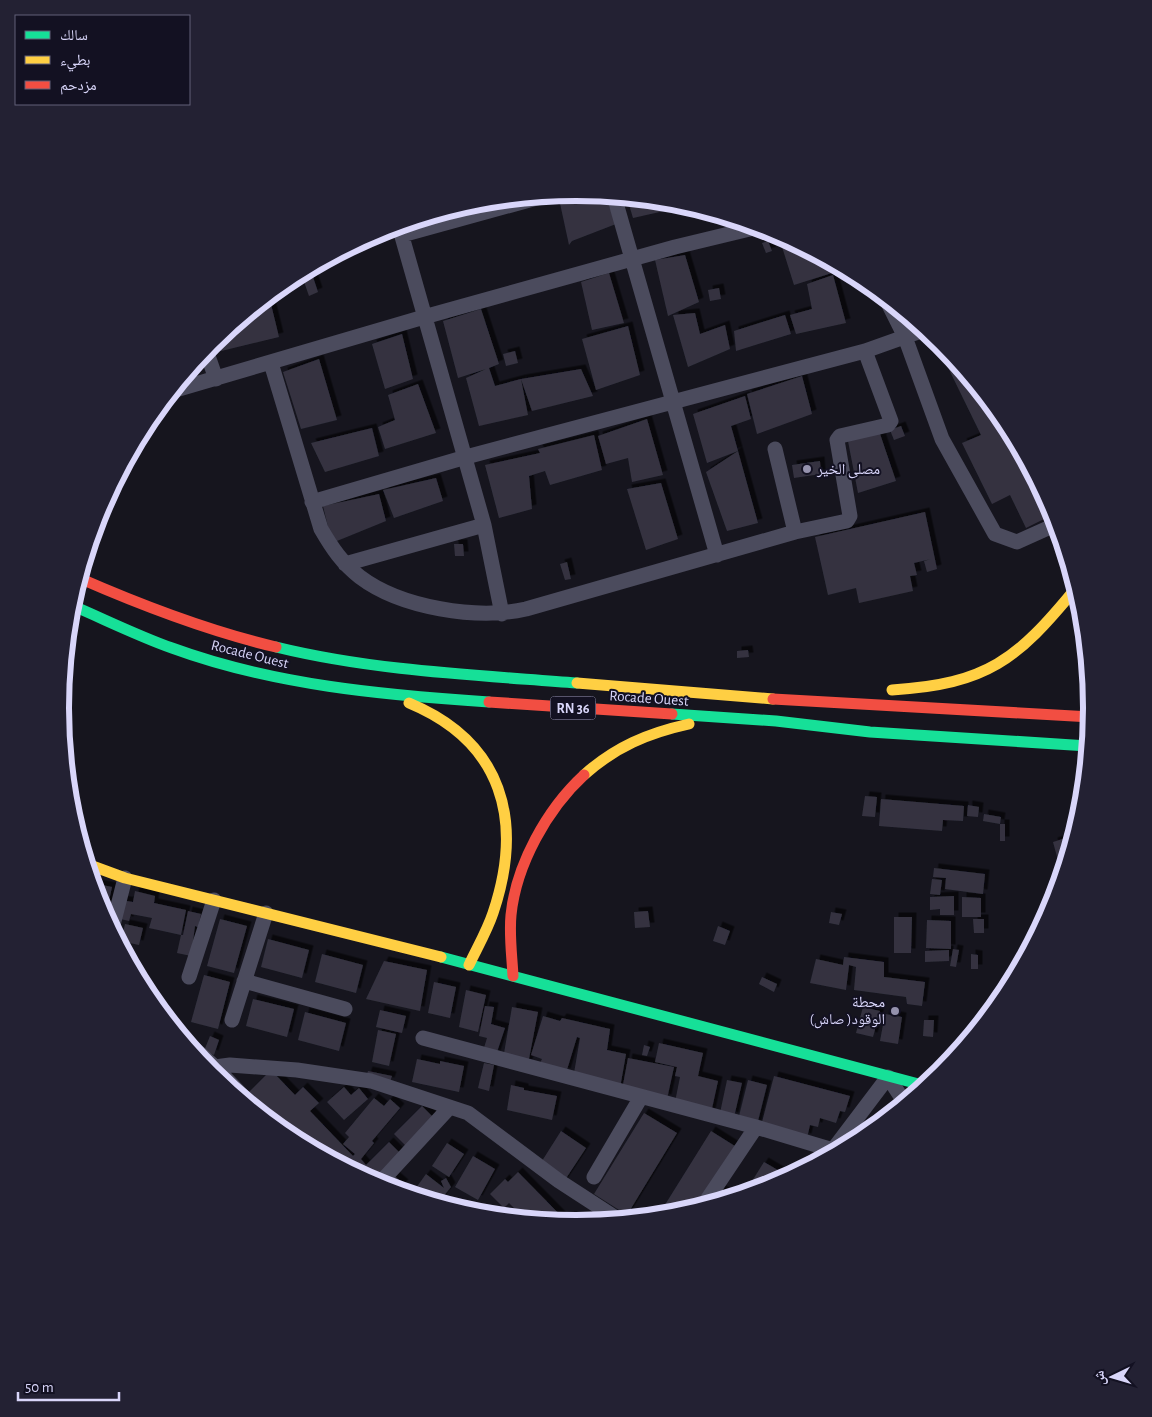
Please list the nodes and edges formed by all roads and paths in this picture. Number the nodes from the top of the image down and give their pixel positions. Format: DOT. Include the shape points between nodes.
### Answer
graph roads {
  1 [pos="616,203"];
  2 [pos="487,210"];
  3 [pos="437,221"];
  4 [pos="745,230"];
  5 [pos="401,233"];
  6 [pos="633,259"];
  7 [pos="893,313"];
  8 [pos="424,317"];
  9 [pos="916,333"];
  10 [pos="905,337"];
  11 [pos="865,351"];
  12 [pos="209,359"];
  13 [pos="270,363"];
  14 [pos="216,379"];
  15 [pos="187,383"];
  16 [pos="673,401"];
  17 [pos="775,449"];
  18 [pos="466,457"];
  19 [pos="312,502"];
  20 [pos="484,525"];
  21 [pos="1050,527"];
  22 [pos="795,532"];
  23 [pos="717,555"];
  24 [pos="345,564"];
  25 [pos="87,573"];
  26 [pos="85,581"];
  27 [pos="107,592"];
  28 [pos="1070,595"];
  29 [pos="78,608"];
  30 [pos="502,614"];
  31 [pos="881,690"];
  32 [pos="853,692"];
  33 [pos="391,696"];
  34 [pos="745,697"];
  35 [pos="1083,717"];
  36 [pos="726,718"];
  37 [pos="1082,746"];
  38 [pos="94,867"];
  39 [pos="125,878"];
  40 [pos="214,900"];
  41 [pos="266,913"];
  42 [pos="115,919"];
  43 [pos="484,934"];
  44 [pos="438,956"];
  45 [pos="469,965"];
  46 [pos="513,976"];
  47 [pos="189,977"];
  48 [pos="244,981"];
  49 [pos="345,1008"];
  50 [pos="232,1020"];
  51 [pos="423,1038"];
  52 [pos="217,1067"];
  53 [pos="888,1077"];
  54 [pos="917,1084"];
  55 [pos="641,1097"];
  56 [pos="901,1097"];
  57 [pos="449,1108"];
  58 [pos="756,1127"];
  59 [pos="841,1141"];
  60 [pos="825,1151"];
  61 [pos="594,1177"];
  62 [pos="384,1178"];
  63 [pos="709,1198"];
  64 [pos="610,1215"];
  1 -- 6 [label="street"];
  2 -- 3 [label="street"];
  4 -- 6 [label="street"];
  5 -- 8 [label="street"];
  6 -- 8 [label="street"];
  6 -- 16 [label="street"];
  7 -- 10 [label="street"];
  8 -- 13 [label="street"];
  8 -- 18 [label="street"];
  9 -- 10 [label="street"];
  10 -- 11 [label="street"];
  10 -- 21 [label="street" via="942,439 995,534 1016,542"];
  11 -- 16 [label="street"];
  11 -- 22 [label="street" via="891,421 888,425 840,436 836,440 850,516 847,521"];
  12 -- 14 [label="street"];
  13 -- 14 [label="street"];
  13 -- 19 [label="street"];
  14 -- 15 [label="street"];
  16 -- 18 [label="street"];
  16 -- 23 [label="street"];
  17 -- 22 [label="street"];
  18 -- 19 [label="street"];
  18 -- 20 [label="street"];
  19 -- 24 [label="street" via="321,529"];
  20 -- 24 [label="street"];
  20 -- 30 [label="street"];
  22 -- 23 [label="street"];
  23 -- 30 [label="street"];
  24 -- 30 [label="street" via="361,578 385,591 418,603 449,610"];
  25 -- 27 [label="main road"];
  26 -- 27 [label="main road, Rocade Ouest"];
  27 -- 34 [label="main road, Rocade Ouest" via="176,619 308,656 440,673"];
  28 -- 31 [label="main road" via="1025,647 978,676 932,688"];
  29 -- 33 [label="main road, Rocade Ouest / RN 36" via="171,648 213,662"];
  32 -- 34 [label="main road"];
  33 -- 36 [label="main road, Rocade Ouest / RN 36"];
  33 -- 43 [label="main road" via="434,714 465,736 491,770 500,789 506,809 505,860 492,917"];
  34 -- 35 [label="main road, Rocade Ouest"];
  36 -- 37 [label="main road, Rocade Ouest / RN 36" via="870,732"];
  36 -- 46 [label="main road" via="678,725 640,737 600,760 562,797 519,875 511,914"];
  38 -- 39 [label="main road"];
  39 -- 40 [label="main road"];
  39 -- 42 [label="street"];
  40 -- 41 [label="main road"];
  40 -- 47 [label="street"];
  41 -- 44 [label="main road"];
  41 -- 48 [label="street"];
  43 -- 44 [label="main road" via="460,949"];
  43 -- 45 [label="main road"];
  44 -- 45 [label="main road"];
  45 -- 46 [label="main road"];
  46 -- 53 [label="main road"];
  48 -- 49 [label="street"];
  48 -- 50 [label="street"];
  51 -- 55 [label="street"];
  52 -- 57 [label="street" via="297,1070 371,1081"];
  53 -- 54 [label="main road"];
  53 -- 56 [label="street"];
  53 -- 59 [label="street"];
  55 -- 58 [label="street"];
  55 -- 61 [label="street"];
  57 -- 62 [label="street"];
  57 -- 64 [label="street" via="468,1114"];
  58 -- 60 [label="street"];
  58 -- 63 [label="street"];
}
